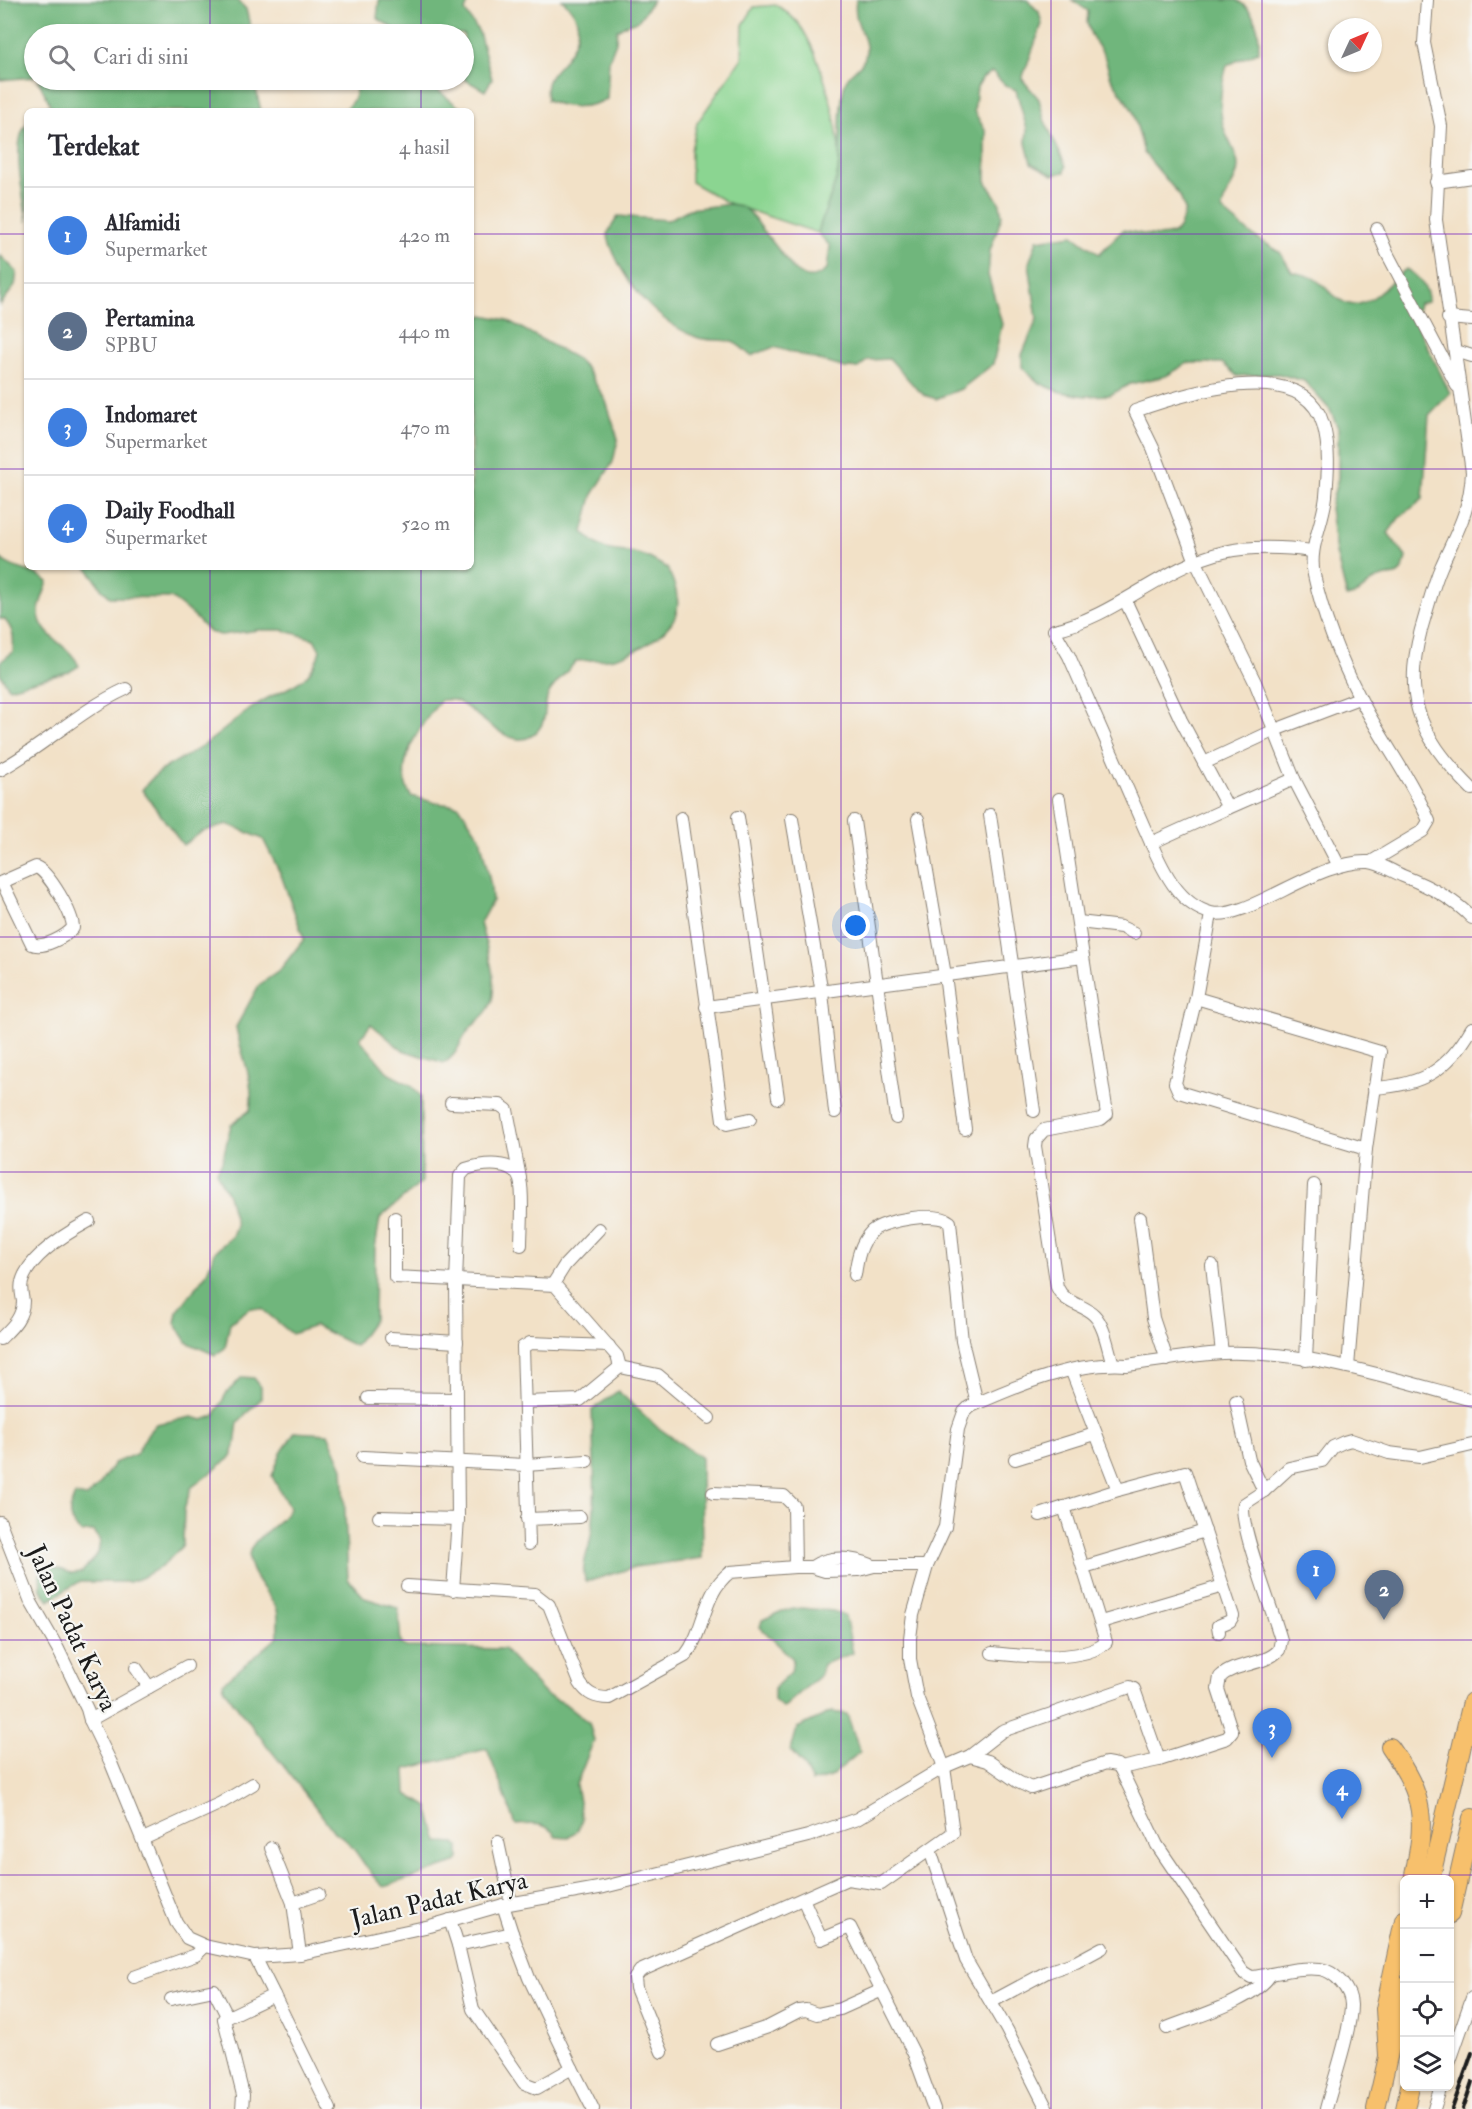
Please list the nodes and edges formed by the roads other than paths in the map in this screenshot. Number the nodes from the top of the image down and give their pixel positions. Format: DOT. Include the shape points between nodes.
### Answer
graph roads {
  1 [pos="1426,0"];
  2 [pos="1472,177"];
  3 [pos="1436,182"];
  4 [pos="1377,230"];
  5 [pos="1448,318"];
  6 [pos="1472,320"];
  7 [pos="1456,351"];
  8 [pos="1472,356"];
  9 [pos="1462,394"];
  10 [pos="1311,551"];
  11 [pos="1196,562"];
  12 [pos="1125,600"];
  13 [pos="126,689"];
  14 [pos="1359,698"];
  15 [pos="1275,730"];
  16 [pos="1204,763"];
  17 [pos="0,770"];
  18 [pos="1294,779"];
  19 [pos="1472,789"];
  20 [pos="1059,799"];
  21 [pos="1228,808"];
  22 [pos="990,815"];
  23 [pos="738,817"];
  24 [pos="681,818"];
  25 [pos="792,819"];
  26 [pos="918,819"];
  27 [pos="854,821"];
  28 [pos="1151,843"];
  29 [pos="1371,862"];
  30 [pos="1338,866"];
  31 [pos="1,883"];
  32 [pos="1211,914"];
  33 [pos="1472,918"];
  34 [pos="1079,922"];
  35 [pos="1134,933"];
  36 [pos="1083,957"];
  37 [pos="1014,965"];
  38 [pos="945,975"];
  39 [pos="878,984"];
  40 [pos="822,993"];
  41 [pos="1196,998"];
  42 [pos="764,1000"];
  43 [pos="706,1007"];
  44 [pos="1472,1028"];
  45 [pos="1374,1088"];
  46 [pos="778,1098"];
  47 [pos="451,1103"];
  48 [pos="1034,1111"];
  49 [pos="835,1112"];
  50 [pos="896,1118"];
  51 [pos="750,1119"];
  52 [pos="965,1129"];
  53 [pos="1366,1149"];
  54 [pos="520,1179"];
  55 [pos="1314,1185"];
  56 [pos="395,1218"];
  57 [pos="1140,1218"];
  58 [pos="89,1221"];
  59 [pos="599,1229"];
  60 [pos="521,1245"];
  61 [pos="1212,1265"];
  62 [pos="855,1275"];
  63 [pos="456,1282"];
  64 [pos="553,1284"];
  65 [pos="391,1338"];
  66 [pos="0,1339"];
  67 [pos="457,1342"];
  68 [pos="609,1346"];
  69 [pos="1222,1353"];
  70 [pos="1167,1360"];
  71 [pos="1306,1360"];
  72 [pos="1113,1364"];
  73 [pos="620,1367"];
  74 [pos="1348,1367"];
  75 [pos="1072,1372"];
  76 [pos="368,1398"];
  77 [pos="457,1399"];
  78 [pos="1472,1400"];
  79 [pos="1236,1401"];
  80 [pos="525,1402"];
  81 [pos="977,1403"];
  82 [pos="709,1418"];
  83 [pos="1095,1434"];
  84 [pos="1472,1445"];
  85 [pos="363,1457"];
  86 [pos="1015,1459"];
  87 [pos="587,1461"];
  88 [pos="456,1464"];
  89 [pos="525,1465"];
  90 [pos="1118,1490"];
  91 [pos="1264,1491"];
  92 [pos="713,1493"];
  93 [pos="1064,1507"];
  94 [pos="1040,1515"];
  95 [pos="379,1516"];
  96 [pos="580,1517"];
  97 [pos="458,1519"];
  98 [pos="527,1519"];
  99 [pos="0,1522"];
  100 [pos="1205,1531"];
  101 [pos="529,1544"];
  102 [pos="927,1566"];
  103 [pos="795,1567"];
  104 [pos="1084,1567"];
  105 [pos="407,1586"];
  106 [pos="1223,1586"];
  107 [pos="453,1590"];
  108 [pos="1101,1622"];
  109 [pos="1219,1632"];
  110 [pos="992,1653"];
  111 [pos="187,1666"];
  112 [pos="136,1668"];
  113 [pos="149,1688"];
  114 [pos="1472,1702"];
  115 [pos="90,1720"];
  116 [pos="1390,1747"];
  117 [pos="970,1756"];
  118 [pos="1159,1760"];
  119 [pos="944,1767"];
  120 [pos="1120,1768"];
  121 [pos="253,1784"];
  122 [pos="1472,1818"];
  123 [pos="143,1839"];
  124 [pos="498,1842"];
  125 [pos="271,1848"];
  126 [pos="930,1851"];
  127 [pos="1414,1875"];
  128 [pos="1431,1875"];
  129 [pos="1454,1893"];
  130 [pos="319,1894"];
  131 [pos="804,1901"];
  132 [pos="293,1903"];
  133 [pos="507,1904"];
  134 [pos="450,1920"];
  135 [pos="1402,1929"];
  136 [pos="512,1933"];
  137 [pos="458,1945"];
  138 [pos="206,1946"];
  139 [pos="1102,1948"];
  140 [pos="300,1954"];
  141 [pos="255,1957"];
  142 [pos="1271,1974"];
  143 [pos="134,1977"];
  144 [pos="880,1991"];
  145 [pos="274,1995"];
  146 [pos="171,1998"];
  147 [pos="1472,1998"];
  148 [pos="991,2002"];
  149 [pos="1400,2005"];
  150 [pos="227,2016"];
  151 [pos="1167,2028"];
  152 [pos="717,2044"];
  153 [pos="1454,2047"];
  154 [pos="662,2052"];
  155 [pos="1388,2055"];
  156 [pos="572,2068"];
  157 [pos="1409,2091"];
  158 [pos="1439,2091"];
  159 [pos="242,2109"];
  160 [pos="330,2109"];
  161 [pos="593,2109"];
  162 [pos="934,2109"];
  163 [pos="1047,2109"];
  164 [pos="1326,2109"];
  165 [pos="1376,2109"];
  166 [pos="1405,2109"];
  167 [pos="1434,2109"];
  1 -- 3 [label="street" via="1424,43 1441,126"];
  2 -- 3 [label="street"];
  3 -- 5 [label="street" via="1436,220"];
  4 -- 9 [label="street"];
  5 -- 6 [label="street"];
  5 -- 7 [label="street"];
  7 -- 8 [label="street"];
  7 -- 9 [label="street"];
  9 -- 19 [label="street" via="1471,491 1461,528 1439,571 1418,638 1412,683 1414,701 1434,746"];
  10 -- 11 [label="street" via="1227,551"];
  10 -- 11 [label="street" via="1326,498 1328,458 1323,422 1312,404 1286,387 1219,387 1135,411"];
  10 -- 14 [label="street" via="1314,575 1332,633"];
  11 -- 12 [label="street"];
  11 -- 15 [label="street"];
  12 -- 16 [label="street"];
  12 -- 28 [label="street" via="1080,623 1054,630"];
  13 -- 17 [label="street" via="101,701"];
  14 -- 15 [label="street"];
  14 -- 29 [label="street" via="1429,821 1423,831"];
  15 -- 16 [label="street"];
  15 -- 18 [label="street"];
  16 -- 21 [label="street"];
  18 -- 21 [label="street"];
  18 -- 30 [label="street"];
  20 -- 34 [label="street"];
  21 -- 28 [label="street"];
  22 -- 37 [label="street"];
  23 -- 42 [label="street"];
  24 -- 43 [label="street"];
  25 -- 40 [label="street"];
  26 -- 38 [label="street"];
  27 -- 39 [label="street"];
  28 -- 32 [label="street" via="1169,880 1195,905"];
  29 -- 30 [label="street"];
  29 -- 33 [label="street" via="1438,891"];
  30 -- 32 [label="street" via="1236,912"];
  31 -- 31 [label="street" via="36,867 43,869 73,928 46,944 32,944"];
  32 -- 41 [label="street"];
  34 -- 35 [label="street" via="1112,925"];
  34 -- 36 [label="street"];
  36 -- 37 [label="street"];
  36 -- 72 [label="street" via="1107,1114 1101,1119 1044,1130 1035,1146 1057,1287 1066,1301 1098,1320"];
  37 -- 38 [label="street"];
  37 -- 48 [label="street"];
  38 -- 39 [label="street"];
  38 -- 52 [label="street"];
  39 -- 40 [label="street"];
  39 -- 50 [label="street"];
  40 -- 42 [label="street"];
  40 -- 49 [label="street"];
  41 -- 45 [label="street" via="1377,1049 1381,1056"];
  41 -- 53 [label="street" via="1175,1083 1179,1092"];
  42 -- 43 [label="street"];
  42 -- 46 [label="street"];
  43 -- 51 [label="street" via="723,1120 727,1124"];
  44 -- 45 [label="street" via="1444,1067 1412,1082"];
  45 -- 53 [label="street"];
  47 -- 54 [label="street" via="500,1105 507,1110"];
  53 -- 74 [label="street"];
  54 -- 60 [label="street"];
  54 -- 63 [label="street" via="513,1170 497,1164 466,1168 460,1176"];
  55 -- 71 [label="street"];
  56 -- 63 [label="street" via="395,1277"];
  57 -- 70 [label="street" via="1149,1297"];
  58 -- 66 [label="street" via="52,1244 30,1269 21,1283 22,1311"];
  59 -- 64 [label="street"];
  61 -- 69 [label="street"];
  62 -- 81 [label="street" via="863,1242 882,1225 937,1216 950,1222 962,1341"];
  63 -- 64 [label="street"];
  63 -- 67 [label="street"];
  64 -- 68 [label="street"];
  65 -- 67 [label="street"];
  67 -- 77 [label="street"];
  68 -- 73 [label="street"];
  68 -- 80 [label="street" via="525,1345"];
  69 -- 70 [label="street"];
  69 -- 71 [label="street"];
  70 -- 72 [label="street"];
  71 -- 74 [label="street"];
  72 -- 75 [label="street"];
  73 -- 80 [label="street" via="580,1400"];
  73 -- 82 [label="street" via="658,1375"];
  74 -- 78 [label="street"];
  75 -- 81 [label="street" via="1046,1377"];
  75 -- 83 [label="street"];
  76 -- 77 [label="street"];
  77 -- 88 [label="street"];
  79 -- 91 [label="street" via="1249,1460"];
  80 -- 89 [label="street"];
  81 -- 102 [label="street" via="964,1412 960,1421 945,1527"];
  83 -- 86 [label="street"];
  83 -- 90 [label="street"];
  84 -- 91 [label="street" via="1420,1457 1389,1453 1351,1440 1333,1448 1322,1461 1290,1468"];
  85 -- 88 [label="street"];
  87 -- 89 [label="street"];
  88 -- 89 [label="street"];
  88 -- 97 [label="street"];
  89 -- 98 [label="street"];
  90 -- 93 [label="street"];
  90 -- 100 [label="street" via="1185,1472"];
  91 -- 118 [label="street" via="1252,1496 1242,1509 1280,1634 1279,1650 1220,1677 1218,1689 1232,1732 1227,1738"];
  92 -- 103 [label="street" via="784,1497 791,1501"];
  93 -- 94 [label="street"];
  93 -- 104 [label="street"];
  95 -- 97 [label="street"];
  96 -- 98 [label="street"];
  97 -- 107 [label="street"];
  98 -- 101 [label="street"];
  99 -- 115 [label="street, Jalan Padat Karya" via="31,1602 58,1649"];
  100 -- 104 [label="street"];
  100 -- 106 [label="street"];
  102 -- 103 [label="street" via="874,1566 859,1560 827,1559 812,1567"];
  102 -- 119 [label="street" via="913,1615 910,1659 918,1697"];
  103 -- 107 [label="street" via="730,1572 711,1592 693,1646 685,1656 609,1698 585,1691 549,1605 536,1594"];
  104 -- 108 [label="street"];
  105 -- 107 [label="street"];
  106 -- 108 [label="street"];
  106 -- 109 [label="street" via="1233,1616 1218,1626"];
  108 -- 110 [label="street" via="1107,1642 1088,1650 1052,1657"];
  111 -- 113 [label="street"];
  112 -- 113 [label="street"];
  113 -- 115 [label="street"];
  114 -- 128 [label="highway"];
  115 -- 123 [label="street, Jalan Padat Karya"];
  116 -- 127 [label="highway" via="1417,1793 1423,1822"];
  117 -- 118 [label="street, Jalan Padat Karya" via="1002,1731 1130,1687"];
  117 -- 119 [label="street, Jalan Padat Karya"];
  117 -- 120 [label="street" via="988,1761 1031,1788 1097,1765 1112,1763"];
  118 -- 120 [label="street"];
  119 -- 126 [label="street" via="953,1833"];
  119 -- 133 [label="street, Jalan Padat Karya" via="857,1819 808,1836 604,1887"];
  120 -- 142 [label="street" via="1157,1845 1243,1972 1251,1977"];
  121 -- 123 [label="street"];
  122 -- 129 [label="highway"];
  123 -- 138 [label="street, Jalan Padat Karya" via="176,1922 188,1938"];
  124 -- 133 [label="street"];
  125 -- 132 [label="street"];
  126 -- 131 [label="street" via="881,1884 847,1880"];
  126 -- 148 [label="street" via="966,1960"];
  130 -- 132 [label="street"];
  131 -- 144 [label="street" via="821,1939 850,1927"];
  131 -- 154 [label="street" via="640,1971 635,1978 636,1988"];
  132 -- 140 [label="street"];
  133 -- 134 [label="street, Jalan Padat Karya"];
  133 -- 136 [label="street"];
  134 -- 137 [label="street"];
  134 -- 140 [label="street, Jalan Padat Karya"];
  135 -- 155 [label="highway" via="1385,2009"];
  136 -- 137 [label="street"];
  136 -- 156 [label="street"];
  137 -- 156 [label="street" via="474,2009 524,2083 537,2088"];
  138 -- 141 [label="street, Jalan Padat Karya"];
  138 -- 143 [label="street" via="196,1955"];
  139 -- 148 [label="street"];
  140 -- 141 [label="street, Jalan Padat Karya"];
  141 -- 145 [label="street"];
  142 -- 151 [label="street" via="1252,1992"];
  142 -- 164 [label="street" via="1320,1969 1338,1979 1348,1992 1351,2005"];
  144 -- 152 [label="street" via="840,2009 817,2014 799,2011 768,2027"];
  144 -- 162 [label="street" via="914,2054"];
  145 -- 150 [label="street"];
  145 -- 160 [label="street"];
  146 -- 150 [label="street" via="214,1990"];
  147 -- 153 [label="street"];
  148 -- 163 [label="street"];
  149 -- 155 [label="highway"];
  150 -- 159 [label="street" via="224,2019 243,2095"];
  155 -- 165 [label="highway"];
  156 -- 161 [label="street"];
  157 -- 166 [label="highway"];
  158 -- 167 [label="street"];
}
